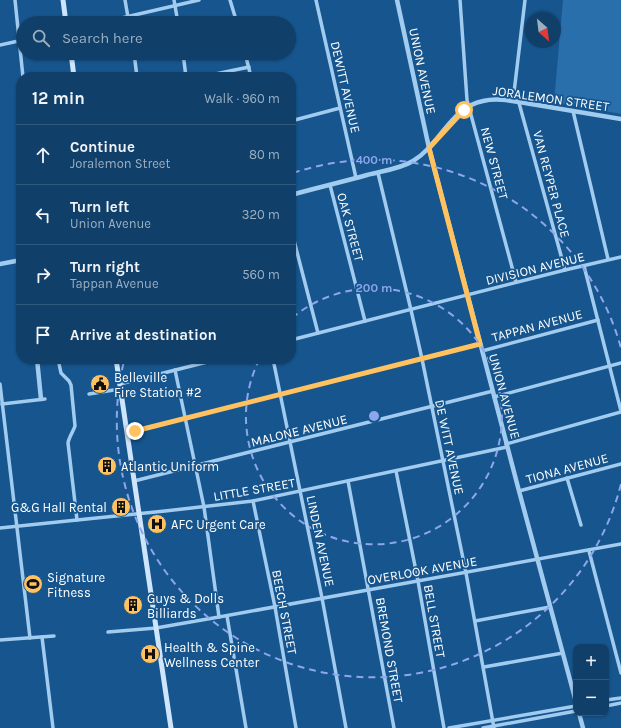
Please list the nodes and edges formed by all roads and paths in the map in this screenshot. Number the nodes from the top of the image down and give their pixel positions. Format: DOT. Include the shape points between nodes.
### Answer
graph roads {
  1 [pos="14,0"];
  2 [pos="63,0"];
  3 [pos="125,0"];
  4 [pos="174,0"];
  5 [pos="199,0"];
  6 [pos="230,0"];
  7 [pos="316,0"];
  8 [pos="396,0"];
  9 [pos="460,0"];
  10 [pos="525,0"];
  11 [pos="175,5"];
  12 [pos="17,16"];
  13 [pos="65,16"];
  14 [pos="127,16"];
  15 [pos="177,16"];
  16 [pos="235,16"];
  17 [pos="16,41"];
  18 [pos="0,45"];
  19 [pos="22,60"];
  20 [pos="72,60"];
  21 [pos="135,60"];
  22 [pos="183,60"];
  23 [pos="247,60"];
  24 [pos="249,67"];
  25 [pos="23,72"];
  26 [pos="73,72"];
  27 [pos="136,72"];
  28 [pos="185,72"];
  29 [pos="225,72"];
  30 [pos="250,72"];
  31 [pos="513,101"];
  32 [pos="519,103"];
  33 [pos="469,106"];
  34 [pos="340,108"];
  35 [pos="573,111"];
  36 [pos="296,120"];
  37 [pos="621,120"];
  38 [pos="429,148"];
  39 [pos="378,173"];
  40 [pos="356,178"];
  41 [pos="330,185"];
  42 [pos="296,194"];
  43 [pos="296,248"];
  44 [pos="621,257"];
  45 [pos="608,259"];
  46 [pos="16,261"];
  47 [pos="0,264"];
  48 [pos="584,266"];
  49 [pos="565,270"];
  50 [pos="516,282"];
  51 [pos="468,296"];
  52 [pos="411,310"];
  53 [pos="598,320"];
  54 [pos="365,321"];
  55 [pos="318,333"];
  56 [pos="296,339"];
  57 [pos="480,344"];
  58 [pos="482,351"];
  59 [pos="422,359"];
  60 [pos="621,363"];
  61 [pos="38,364"];
  62 [pos="59,364"];
  63 [pos="117,364"];
  64 [pos="199,364"];
  65 [pos="274,364"];
  66 [pos="609,366"];
  67 [pos="176,370"];
  68 [pos="0,384"];
  69 [pos="120,387"];
  70 [pos="493,391"];
  71 [pos="89,394"];
  72 [pos="281,395"];
  73 [pos="494,397"];
  74 [pos="1,398"];
  75 [pos="43,399"];
  76 [pos="2,404"];
  77 [pos="432,407"];
  78 [pos="621,411"];
  79 [pos="186,418"];
  80 [pos="127,433"];
  81 [pos="290,442"];
  82 [pos="507,446"];
  83 [pos="443,461"];
  84 [pos="621,464"];
  85 [pos="196,466"];
  86 [pos="396,471"];
  87 [pos="567,478"];
  88 [pos="134,481"];
  89 [pos="348,481"];
  90 [pos="300,491"];
  91 [pos="519,491"];
  92 [pos="253,501"];
  93 [pos="204,507"];
  94 [pos="139,514"];
  95 [pos="77,520"];
  96 [pos="17,526"];
  97 [pos="581,526"];
  98 [pos="0,528"];
  99 [pos="621,544"];
  100 [pos="589,551"];
  101 [pos="537,560"];
  102 [pos="466,573"];
  103 [pos="418,581"];
  104 [pos="369,590"];
  105 [pos="322,598"];
  106 [pos="275,607"];
  107 [pos="550,607"];
  108 [pos="227,616"];
  109 [pos="219,617"];
  110 [pos="475,620"];
  111 [pos="156,628"];
  112 [pos="108,632"];
  113 [pos="54,636"];
  114 [pos="42,637"];
  115 [pos="30,638"];
  116 [pos="0,640"];
  117 [pos="563,653"];
  118 [pos="484,668"];
  119 [pos="621,673"];
  120 [pos="573,691"];
  121 [pos="621,698"];
  122 [pos="609,700"];
  123 [pos="621,703"];
  124 [pos="609,705"];
  125 [pos="573,707"];
  126 [pos="573,712"];
  127 [pos="580,716"];
  128 [pos="493,720"];
  129 [pos="494,727"];
  130 [pos="53,728"];
  131 [pos="171,728"];
  132 [pos="246,728"];
  133 [pos="296,728"];
  134 [pos="346,728"];
  135 [pos="394,728"];
  136 [pos="444,728"];
  137 [pos="449,728"];
  138 [pos="483,728"];
  139 [pos="582,728"];
  1 -- 12 [label="street"];
  2 -- 13 [label="main road"];
  3 -- 14 [label="street"];
  4 -- 11 [label="street"];
  5 -- 11 [label="street"];
  6 -- 16 [label="street"];
  7 -- 34 [label="street, DEWITT AVENUE"];
  8 -- 38 [label="street, UNION AVENUE"];
  9 -- 33 [label="street, NEW STREET"];
  10 -- 31 [label="street"];
  11 -- 14 [label="street"];
  11 -- 15 [label="street"];
  17 -- 18 [label="street"];
  19 -- 25 [label="street"];
  20 -- 26 [label="main road"];
  21 -- 27 [label="street"];
  22 -- 28 [label="street"];
  23 -- 24 [label="street"];
  24 -- 29 [label="street"];
  24 -- 30 [label="street"];
  31 -- 32 [label="street, JORALEMON STREET"];
  31 -- 33 [label="street, JORALEMON STREET" via="487,100"];
  32 -- 35 [label="street, JORALEMON STREET"];
  32 -- 49 [label="street, VAN REYPER PLACE"];
  33 -- 38 [label="street, JORALEMON STREET"];
  33 -- 50 [label="street, NEW STREET"];
  34 -- 36 [label="street"];
  34 -- 40 [label="street, DEWITT AVENUE"];
  35 -- 37 [label="street, JORALEMON STREET"];
  35 -- 45 [label="street"];
  38 -- 39 [label="street, JORALEMON STREET" via="413,161"];
  38 -- 51 [label="street, UNION AVENUE"];
  39 -- 40 [label="street, JORALEMON STREET"];
  39 -- 52 [label="street, DE WITT AVENUE"];
  40 -- 41 [label="street, JORALEMON STREET"];
  41 -- 42 [label="street, JORALEMON STREET"];
  41 -- 54 [label="street, OAK STREET"];
  43 -- 55 [label="street"];
  44 -- 45 [label="street, DIVISION AVENUE"];
  45 -- 48 [label="street, DIVISION AVENUE"];
  46 -- 47 [label="street"];
  48 -- 49 [label="street, DIVISION AVENUE"];
  48 -- 53 [label="street"];
  49 -- 50 [label="street, DIVISION AVENUE"];
  50 -- 51 [label="street, DIVISION AVENUE"];
  51 -- 52 [label="street, DIVISION AVENUE"];
  51 -- 57 [label="street, UNION AVENUE"];
  52 -- 54 [label="street, DIVISION AVENUE"];
  52 -- 59 [label="street, DE WITT AVENUE"];
  53 -- 58 [label="street, TAPPAN AVENUE"];
  53 -- 66 [label="street"];
  54 -- 55 [label="street, DIVISION AVENUE"];
  55 -- 56 [label="street, DIVISION AVENUE"];
  57 -- 58 [label="street, UNION AVENUE"];
  57 -- 59 [label="street, TAPPAN AVENUE"];
  58 -- 70 [label="street, UNION AVENUE"];
  59 -- 72 [label="street, TAPPAN AVENUE"];
  59 -- 77 [label="street, DE WITT AVENUE"];
  60 -- 66 [label="street"];
  61 -- 75 [label="street"];
  62 -- 95 [label="street" via="61,373 71,385 75,426 68,443"];
  63 -- 69 [label="main road"];
  64 -- 67 [label="street"];
  65 -- 72 [label="street, LINDEN AVENUE"];
  66 -- 73 [label="street"];
  66 -- 78 [label="street"];
  67 -- 69 [label="street"];
  67 -- 79 [label="street"];
  68 -- 74 [label="street"];
  69 -- 71 [label="street"];
  69 -- 80 [label="main road"];
  70 -- 73 [label="street, UNION AVENUE"];
  70 -- 77 [label="street, MALONE AVENUE"];
  72 -- 79 [label="street, TAPPAN AVENUE"];
  72 -- 81 [label="street, LINDEN AVENUE"];
  73 -- 82 [label="street, UNION AVENUE"];
  74 -- 76 [label="street"];
  75 -- 76 [label="street"];
  76 -- 96 [label="street"];
  77 -- 81 [label="street, MALONE AVENUE"];
  77 -- 83 [label="street, DE WITT AVENUE"];
  78 -- 82 [label="street, LITTLE STREET"];
  79 -- 80 [label="street, TAPPAN AVENUE"];
  79 -- 85 [label="street"];
  80 -- 88 [label="main road"];
  81 -- 85 [label="street, MALONE AVENUE"];
  81 -- 90 [label="street, LINDEN AVENUE"];
  82 -- 83 [label="street, LITTLE STREET"];
  82 -- 91 [label="street, UNION AVENUE"];
  83 -- 86 [label="street, LITTLE STREET"];
  83 -- 102 [label="street, DE WITT AVENUE"];
  84 -- 87 [label="street, TIONA AVENUE"];
  85 -- 88 [label="street, MALONE AVENUE"];
  85 -- 93 [label="street"];
  86 -- 89 [label="street, LITTLE STREET"];
  86 -- 103 [label="street, BELL STREET"];
  87 -- 91 [label="street, TIONA AVENUE"];
  87 -- 97 [label="street"];
  88 -- 94 [label="main road"];
  89 -- 90 [label="street, LITTLE STREET"];
  89 -- 104 [label="street, BREMOND STREET"];
  90 -- 92 [label="street, LITTLE STREET"];
  90 -- 105 [label="street, LINDEN AVENUE"];
  91 -- 101 [label="street, UNION AVENUE"];
  92 -- 93 [label="street, LITTLE STREET"];
  92 -- 106 [label="street, BEECH STREET"];
  93 -- 94 [label="street, LITTLE STREET"];
  93 -- 109 [label="street"];
  94 -- 95 [label="street, LITTLE STREET"];
  94 -- 111 [label="main road"];
  95 -- 96 [label="street, LITTLE STREET"];
  96 -- 98 [label="street, LITTLE STREET"];
  96 -- 115 [label="street"];
  99 -- 100 [label="street, OVERLOOK AVENUE"];
  100 -- 101 [label="street, OVERLOOK AVENUE"];
  100 -- 119 [label="street"];
  101 -- 102 [label="street, OVERLOOK AVENUE"];
  101 -- 107 [label="street, UNION AVENUE"];
  102 -- 103 [label="street, OVERLOOK AVENUE"];
  102 -- 110 [label="street, DE WITT AVENUE"];
  103 -- 104 [label="street, OVERLOOK AVENUE"];
  103 -- 136 [label="street, BELL STREET"];
  104 -- 105 [label="street, OVERLOOK AVENUE"];
  104 -- 135 [label="street, BREMOND STREET"];
  105 -- 106 [label="street, OVERLOOK AVENUE"];
  105 -- 134 [label="street, LINDEN AVENUE"];
  106 -- 108 [label="street, OVERLOOK AVENUE"];
  106 -- 133 [label="street, BEECH STREET"];
  107 -- 110 [label="street"];
  107 -- 117 [label="street, UNION AVENUE"];
  108 -- 109 [label="street, OVERLOOK AVENUE"];
  108 -- 132 [label="street"];
  109 -- 111 [label="street"];
  110 -- 118 [label="street, DE WITT AVENUE"];
  111 -- 112 [label="street"];
  111 -- 131 [label="main road"];
  113 -- 114 [label="street"];
  114 -- 115 [label="street"];
  114 -- 130 [label="street"];
  115 -- 116 [label="street"];
  117 -- 118 [label="street"];
  117 -- 120 [label="street, UNION AVENUE"];
  118 -- 128 [label="street, DE WITT AVENUE"];
  121 -- 122 [label="street"];
  123 -- 124 [label="street"];
  125 -- 128 [label="street"];
  126 -- 129 [label="street"];
  127 -- 139 [label="street"];
  128 -- 129 [label="street, DE WITT AVENUE"];
  128 -- 137 [label="street"];
  129 -- 138 [label="street"];
}
